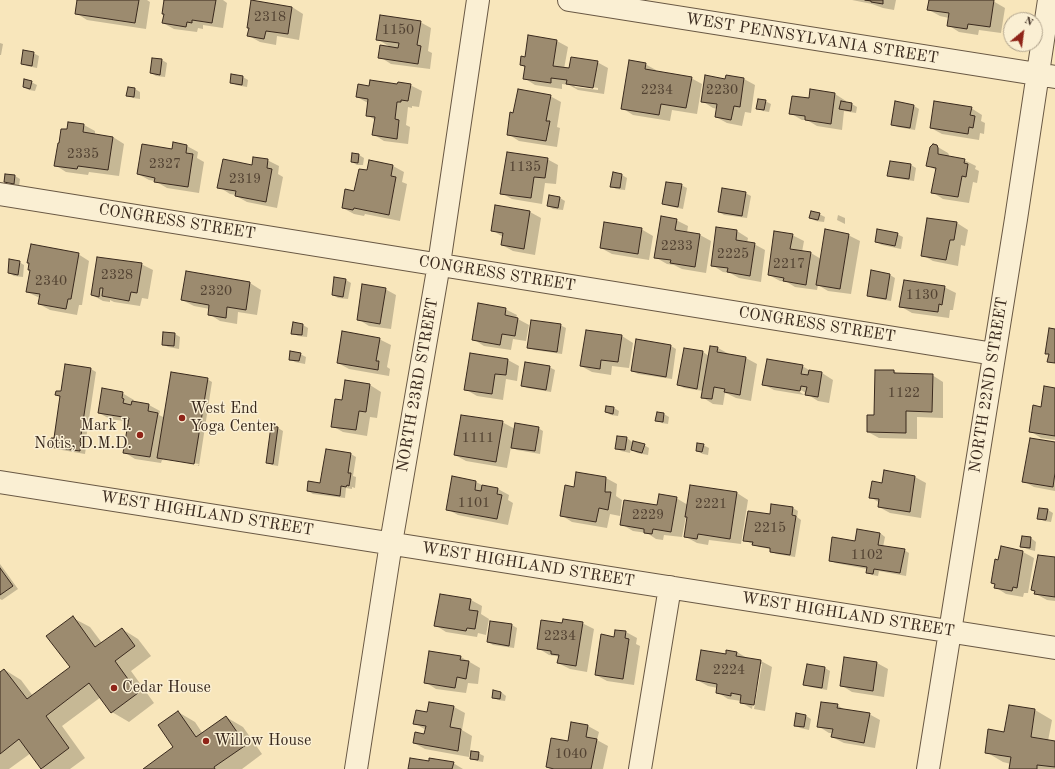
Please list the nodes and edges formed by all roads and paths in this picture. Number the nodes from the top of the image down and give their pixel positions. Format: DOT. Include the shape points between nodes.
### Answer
graph roads {
  1 [pos="478,0"];
  2 [pos="570,0"];
  3 [pos="1049,0"];
  4 [pos="1046,76"];
  5 [pos="0,194"];
  6 [pos="439,264"];
  7 [pos="994,354"];
  8 [pos="0,482"];
  9 [pos="391,543"];
  10 [pos="670,588"];
  11 [pos="950,632"];
  12 [pos="1055,648"];
  13 [pos="356,769"];
  14 [pos="640,769"];
  15 [pos="928,769"];
  1 -- 6 [label="street, NORTH 23RD STREET"];
  2 -- 4 [label="street, WEST PENNSYLVANIA STREET"];
  3 -- 4 [label="street, NORTH 22ND STREET"];
  4 -- 7 [label="street, NORTH 22ND STREET"];
  5 -- 6 [label="street, CONGRESS STREET"];
  6 -- 7 [label="street, CONGRESS STREET"];
  6 -- 9 [label="street, NORTH 23RD STREET"];
  7 -- 11 [label="street, NORTH 22ND STREET"];
  8 -- 9 [label="street, WEST HIGHLAND STREET"];
  9 -- 10 [label="street, WEST HIGHLAND STREET"];
  9 -- 13 [label="street, NORTH 23RD STREET"];
  10 -- 11 [label="street, WEST HIGHLAND STREET"];
  10 -- 14 [label="street"];
  11 -- 12 [label="street, WEST HIGHLAND STREET"];
  11 -- 15 [label="street, NORTH 22ND STREET"];
}
